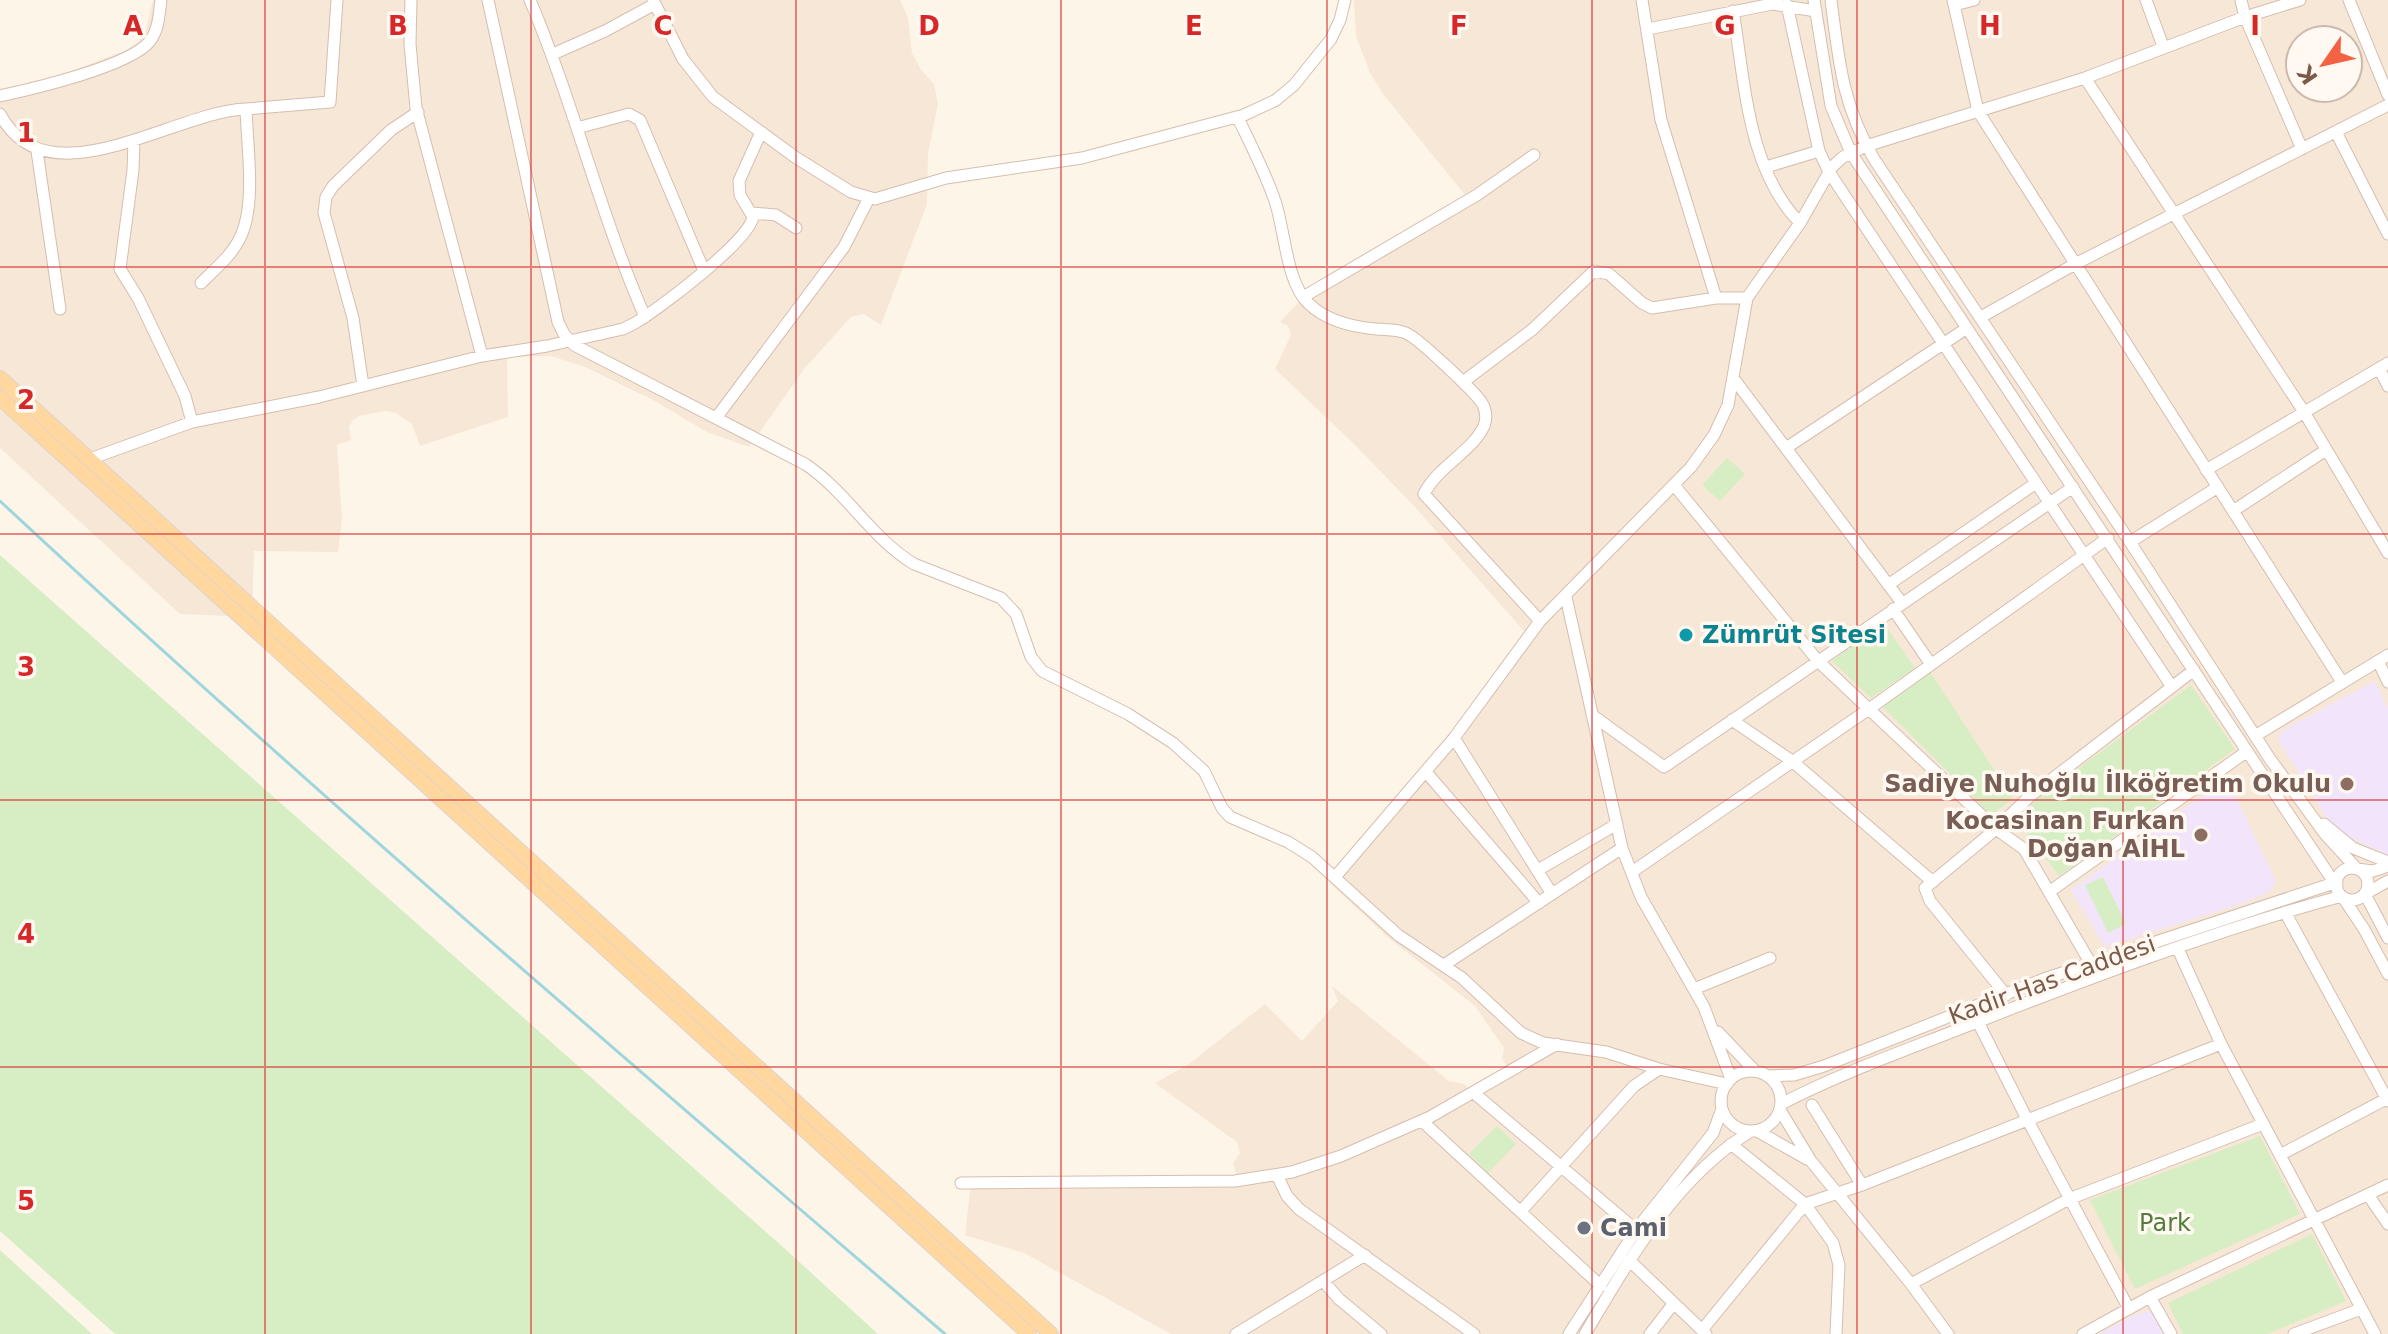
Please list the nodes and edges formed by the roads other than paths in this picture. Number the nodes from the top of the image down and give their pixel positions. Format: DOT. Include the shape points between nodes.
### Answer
graph roads {
  1 [pos="161,0"];
  2 [pos="337,0"];
  3 [pos="411,0"];
  4 [pos="488,0"];
  5 [pos="530,0"];
  6 [pos="1345,0"];
  7 [pos="1642,0"];
  8 [pos="1831,0"];
  9 [pos="1974,0"];
  10 [pos="2146,0"];
  11 [pos="2241,0"];
  12 [pos="2300,0"];
  13 [pos="2349,0"];
  14 [pos="654,2"];
  15 [pos="1953,2"];
  16 [pos="1787,5"];
  17 [pos="1815,5"];
  18 [pos="1733,11"];
  19 [pos="2245,17"];
  20 [pos="1648,29"];
  21 [pos="2163,46"];
  22 [pos="553,54"];
  23 [pos="2085,78"];
  24 [pos="2388,95"];
  25 [pos="0,96"];
  26 [pos="2388,105"];
  27 [pos="246,109"];
  28 [pos="1978,111"];
  29 [pos="418,112"];
  30 [pos="0,114"];
  31 [pos="1238,118"];
  32 [pos="577,128"];
  33 [pos="761,132"];
  34 [pos="2336,132"];
  35 [pos="134,140"];
  36 [pos="1866,146"];
  37 [pos="2302,149"];
  38 [pos="37,151"];
  39 [pos="1819,151"];
  40 [pos="1851,153"];
  41 [pos="1534,155"];
  42 [pos="1766,167"];
  43 [pos="1829,172"];
  44 [pos="869,198"];
  45 [pos="752,213"];
  46 [pos="2176,213"];
  47 [pos="1800,223"];
  48 [pos="796,228"];
  49 [pos="2388,234"];
  50 [pos="2075,264"];
  51 [pos="704,271"];
  52 [pos="201,283"];
  53 [pos="1303,297"];
  54 [pos="1716,298"];
  55 [pos="1747,298"];
  56 [pos="60,309"];
  57 [pos="645,317"];
  58 [pos="1981,317"];
  59 [pos="1967,328"];
  60 [pos="569,340"];
  61 [pos="1943,343"];
  62 [pos="482,356"];
  63 [pos="2384,365"];
  64 [pos="0,378"];
  65 [pos="1734,379"];
  66 [pos="1463,382"];
  67 [pos="363,386"];
  68 [pos="2388,386"];
  69 [pos="0,398"];
  70 [pos="2304,412"];
  71 [pos="716,418"];
  72 [pos="192,422"];
  73 [pos="1786,448"];
  74 [pos="2326,450"];
  75 [pos="90,459"];
  76 [pos="2206,470"];
  77 [pos="2036,483"];
  78 [pos="1674,485"];
  79 [pos="2073,487"];
  80 [pos="2218,487"];
  81 [pos="2049,502"];
  82 [pos="2233,511"];
  83 [pos="2108,538"];
  84 [pos="2130,542"];
  85 [pos="2388,553"];
  86 [pos="2085,556"];
  87 [pos="1888,585"];
  88 [pos="1566,597"];
  89 [pos="1897,606"];
  90 [pos="1540,621"];
  91 [pos="2383,658"];
  92 [pos="1818,661"];
  93 [pos="1930,663"];
  94 [pos="2194,670"];
  95 [pos="2342,682"];
  96 [pos="2388,682"];
  97 [pos="2172,687"];
  98 [pos="1869,709"];
  99 [pos="1592,715"];
  100 [pos="1732,720"];
  101 [pos="2255,736"];
  102 [pos="1454,738"];
  103 [pos="2246,752"];
  104 [pos="1792,761"];
  105 [pos="1426,772"];
  106 [pos="2303,804"];
  107 [pos="1617,824"];
  108 [pos="1996,829"];
  109 [pos="1622,848"];
  110 [pos="2384,866"];
  111 [pos="2357,869"];
  112 [pos="1538,870"];
  113 [pos="1632,872"];
  114 [pos="1335,877"];
  115 [pos="1933,882"];
  116 [pos="2385,882"];
  117 [pos="2338,887"];
  118 [pos="2049,892"];
  119 [pos="1552,894"];
  120 [pos="2365,894"];
  121 [pos="1539,903"];
  122 [pos="2285,912"];
  123 [pos="2388,938"];
  124 [pos="2178,949"];
  125 [pos="1770,958"];
  126 [pos="2091,964"];
  127 [pos="1444,965"];
  128 [pos="2388,974"];
  129 [pos="1694,989"];
  130 [pos="2006,995"];
  131 [pos="1978,1022"];
  132 [pos="1712,1025"];
  133 [pos="1557,1044"];
  134 [pos="2221,1044"];
  135 [pos="1659,1069"];
  136 [pos="1755,1071"];
  137 [pos="2388,1071"];
  138 [pos="1767,1076"];
  139 [pos="2375,1077"];
  140 [pos="1729,1082"];
  141 [pos="1474,1093"];
  142 [pos="2388,1099"];
  143 [pos="1812,1105"];
  144 [pos="1781,1107"];
  145 [pos="1722,1109"];
  146 [pos="2027,1119"];
  147 [pos="1422,1121"];
  148 [pos="2263,1124"];
  149 [pos="1754,1131"];
  150 [pos="1731,1144"];
  151 [pos="2280,1155"];
  152 [pos="1811,1161"];
  153 [pos="1561,1168"];
  154 [pos="1277,1175"];
  155 [pos="961,1183"];
  156 [pos="1862,1185"];
  157 [pos="2388,1185"];
  158 [pos="1837,1192"];
  159 [pos="2368,1195"];
  160 [pos="2069,1199"];
  161 [pos="1805,1204"];
  162 [pos="1521,1211"];
  163 [pos="2314,1219"];
  164 [pos="2388,1224"];
  165 [pos="1636,1230"];
  166 [pos="1365,1255"];
  167 [pos="1629,1260"];
  168 [pos="1324,1282"];
  169 [pos="1911,1284"];
  170 [pos="1601,1286"];
  171 [pos="2150,1297"];
  172 [pos="1674,1303"];
  173 [pos="2129,1309"];
  174 [pos="2361,1309"];
  175 [pos="1704,1332"];
  176 [pos="1029,1334"];
  177 [pos="1051,1334"];
  178 [pos="1236,1334"];
  179 [pos="1381,1334"];
  180 [pos="1474,1334"];
  181 [pos="1569,1334"];
  182 [pos="1585,1334"];
  183 [pos="1650,1334"];
  184 [pos="1836,1334"];
  185 [pos="1948,1334"];
  186 [pos="2083,1334"];
  187 [pos="2171,1334"];
  188 [pos="2294,1334"];
  189 [pos="2375,1334"];
  1 -- 25 [label="street" via="154,35 136,54 52,85"];
  2 -- 27 [label="street" via="330,102"];
  3 -- 29 [label="street" via="411,65"];
  4 -- 60 [label="street" via="558,322"];
  5 -- 22 [label="street"];
  6 -- 31 [label="street" via="1331,39 1294,85 1268,105"];
  7 -- 20 [label="street"];
  8 -- 36 [label="street" via="1840,78"];
  9 -- 15 [label="street"];
  10 -- 21 [label="street"];
  11 -- 19 [label="street"];
  12 -- 19 [label="street"];
  13 -- 24 [label="street"];
  14 -- 22 [label="street"];
  14 -- 33 [label="street" via="703,85"];
  15 -- 28 [label="street"];
  16 -- 17 [label="street"];
  16 -- 18 [label="street"];
  16 -- 39 [label="street"];
  17 -- 40 [label="street" via="1831,106"];
  18 -- 20 [label="street"];
  18 -- 42 [label="street" via="1755,135"];
  19 -- 21 [label="street"];
  19 -- 37 [label="street"];
  20 -- 54 [label="street" via="1661,120"];
  21 -- 23 [label="street"];
  22 -- 32 [label="street"];
  23 -- 28 [label="street"];
  23 -- 46 [label="street"];
  26 -- 34 [label="street"];
  27 -- 35 [label="street" via="215,113"];
  27 -- 52 [label="street" via="244,230 233,250"];
  28 -- 36 [label="street"];
  28 -- 50 [label="street"];
  29 -- 62 [label="street"];
  29 -- 67 [label="street" via="391,130 337,182 325,202"];
  30 -- 38 [label="street" via="16,138"];
  31 -- 44 [label="street" via="1082,158 946,178"];
  31 -- 53 [label="street" via="1272,191"];
  32 -- 51 [label="street" via="629,114 640,120"];
  32 -- 57 [label="street"];
  33 -- 44 [label="street" via="851,192"];
  33 -- 45 [label="street" via="739,181 741,198"];
  34 -- 37 [label="street"];
  34 -- 49 [label="street"];
  35 -- 38 [label="street" via="94,151"];
  35 -- 72 [label="street" via="120,269 185,396"];
  36 -- 40 [label="street"];
  36 -- 58 [label="street"];
  37 -- 46 [label="street"];
  38 -- 56 [label="street"];
  39 -- 42 [label="street"];
  39 -- 43 [label="street"];
  40 -- 43 [label="street"];
  40 -- 59 [label="street"];
  41 -- 53 [label="street" via="1477,195"];
  42 -- 47 [label="street"];
  43 -- 47 [label="street"];
  43 -- 61 [label="street"];
  44 -- 71 [label="street" via="844,247"];
  45 -- 48 [label="street" via="776,215"];
  45 -- 51 [label="street" via="749,228"];
  46 -- 50 [label="street"];
  46 -- 70 [label="street"];
  47 -- 55 [label="street"];
  50 -- 58 [label="street"];
  50 -- 76 [label="street"];
  51 -- 57 [label="street"];
  53 -- 66 [label="street" via="1342,322 1410,335"];
  54 -- 55 [label="street"];
  54 -- 66 [label="street" via="1652,308 1609,274 1594,271 1533,329"];
  55 -- 65 [label="street"];
  57 -- 60 [label="street" via="623,329"];
  58 -- 84 [label="street"];
  59 -- 61 [label="street"];
  59 -- 79 [label="street"];
  60 -- 62 [label="street"];
  60 -- 71 [label="street"];
  61 -- 73 [label="street"];
  61 -- 77 [label="street"];
  62 -- 67 [label="street"];
  63 -- 68 [label="street"];
  63 -- 70 [label="street"];
  64 -- 75 [label="main road"];
  65 -- 73 [label="street"];
  65 -- 78 [label="street" via="1714,435"];
  66 -- 90 [label="street" via="1483,405 1485,424 1424,494"];
  67 -- 72 [label="street"];
  69 -- 176 [label="main road"];
  70 -- 74 [label="street"];
  70 -- 76 [label="street"];
  71 -- 114 [label="street" via="818,473 903,557 1001,598 1016,614 1031,657 1042,671 1167,738 1198,764 1230,817 1301,849"];
  72 -- 75 [label="street"];
  73 -- 87 [label="street"];
  74 -- 82 [label="street"];
  74 -- 85 [label="street"];
  75 -- 177 [label="main road"];
  76 -- 80 [label="street"];
  77 -- 81 [label="street"];
  77 -- 87 [label="street"];
  78 -- 88 [label="street"];
  78 -- 92 [label="street"];
  79 -- 81 [label="street"];
  79 -- 83 [label="street"];
  80 -- 82 [label="street"];
  80 -- 84 [label="street"];
  81 -- 86 [label="street"];
  81 -- 89 [label="street"];
  82 -- 95 [label="street"];
  83 -- 86 [label="street"];
  83 -- 94 [label="street"];
  84 -- 101 [label="street"];
  86 -- 93 [label="street"];
  86 -- 97 [label="street"];
  87 -- 89 [label="street"];
  88 -- 90 [label="street"];
  88 -- 99 [label="street"];
  89 -- 92 [label="street"];
  89 -- 93 [label="street"];
  90 -- 102 [label="street"];
  91 -- 95 [label="street"];
  91 -- 96 [label="street"];
  92 -- 98 [label="street"];
  92 -- 100 [label="street"];
  93 -- 98 [label="street"];
  94 -- 97 [label="street"];
  94 -- 103 [label="street"];
  95 -- 101 [label="street"];
  97 -- 108 [label="street" via="2030,796"];
  98 -- 104 [label="street"];
  98 -- 108 [label="street"];
  99 -- 100 [label="street" via="1664,767"];
  99 -- 107 [label="street"];
  100 -- 104 [label="street"];
  101 -- 106 [label="street"];
  102 -- 105 [label="street"];
  102 -- 112 [label="street"];
  103 -- 117 [label="street"];
  103 -- 118 [label="street"];
  104 -- 113 [label="street"];
  104 -- 115 [label="street"];
  105 -- 114 [label="street"];
  105 -- 121 [label="street"];
  106 -- 110 [label="street" via="2353,848"];
  106 -- 111 [label="street"];
  107 -- 109 [label="street"];
  107 -- 112 [label="street"];
  108 -- 115 [label="street"];
  108 -- 118 [label="street" via="2024,849"];
  109 -- 113 [label="street"];
  109 -- 119 [label="street"];
  110 -- 111 [label="street"];
  111 -- 117 [label="street" via="2342,873"];
  111 -- 120 [label="street" via="2367,879"];
  112 -- 119 [label="street"];
  113 -- 129 [label="street"];
  114 -- 127 [label="street" via="1398,935"];
  115 -- 130 [label="street" via="1925,888 1930,901"];
  116 -- 120 [label="street"];
  117 -- 120 [label="street" via="2352,900"];
  117 -- 122 [label="street, Kadir Has Caddesi"];
  117 -- 126 [label="street, Kadir Has Caddesi"];
  117 -- 128 [label="street"];
  118 -- 126 [label="street"];
  119 -- 121 [label="street"];
  120 -- 123 [label="street"];
  121 -- 127 [label="street"];
  122 -- 124 [label="street, Kadir Has Caddesi"];
  122 -- 139 [label="street"];
  124 -- 131 [label="street, Kadir Has Caddesi"];
  124 -- 134 [label="street"];
  125 -- 129 [label="street"];
  126 -- 130 [label="street, Kadir Has Caddesi"];
  127 -- 133 [label="street" via="1514,1028"];
  129 -- 132 [label="street"];
  130 -- 138 [label="street, Kadir Has Caddesi" via="1824,1066"];
  131 -- 144 [label="street, Kadir Has Caddesi" via="1829,1081"];
  131 -- 146 [label="street"];
  132 -- 136 [label="street"];
  132 -- 140 [label="street"];
  133 -- 135 [label="street"];
  133 -- 141 [label="street"];
  134 -- 146 [label="street"];
  134 -- 148 [label="street"];
  135 -- 140 [label="street"];
  135 -- 153 [label="street" via="1634,1086"];
  136 -- 138 [label="street"];
  136 -- 140 [label="street"];
  137 -- 139 [label="street"];
  138 -- 144 [label="street" via="1777,1085"];
  139 -- 142 [label="street"];
  140 -- 145 [label="street"];
  141 -- 147 [label="street"];
  141 -- 153 [label="street"];
  142 -- 151 [label="street"];
  143 -- 156 [label="street"];
  144 -- 149 [label="street" via="1774,1121"];
  144 -- 152 [label="street"];
  145 -- 149 [label="street" via="1733,1125"];
  145 -- 165 [label="street" via="1699,1154"];
  146 -- 156 [label="street"];
  146 -- 160 [label="street"];
  147 -- 154 [label="street" via="1326,1162"];
  147 -- 162 [label="street"];
  148 -- 151 [label="street"];
  148 -- 160 [label="street"];
  149 -- 150 [label="street"];
  149 -- 152 [label="street"];
  150 -- 161 [label="street"];
  150 -- 167 [label="street" via="1691,1182"];
  151 -- 163 [label="street"];
  152 -- 158 [label="street"];
  153 -- 162 [label="street"];
  153 -- 165 [label="street"];
  154 -- 155 [label="street" via="1235,1181"];
  154 -- 166 [label="street" via="1294,1205"];
  156 -- 158 [label="street"];
  157 -- 159 [label="street"];
  158 -- 161 [label="street"];
  158 -- 169 [label="street"];
  159 -- 163 [label="street"];
  159 -- 164 [label="street"];
  160 -- 169 [label="street"];
  160 -- 173 [label="street"];
  161 -- 175 [label="street"];
  161 -- 184 [label="street" via="1838,1257"];
  162 -- 170 [label="street"];
  163 -- 171 [label="street"];
  163 -- 174 [label="street"];
  165 -- 170 [label="street"];
  166 -- 168 [label="street"];
  166 -- 180 [label="street"];
  167 -- 172 [label="street"];
  167 -- 182 [label="street"];
  168 -- 178 [label="street"];
  168 -- 179 [label="street"];
  169 -- 185 [label="street"];
  170 -- 181 [label="street"];
  171 -- 173 [label="street"];
  171 -- 187 [label="street"];
  172 -- 175 [label="street"];
  172 -- 183 [label="street"];
  173 -- 186 [label="street"];
  174 -- 188 [label="street"];
  174 -- 189 [label="street"];
}
